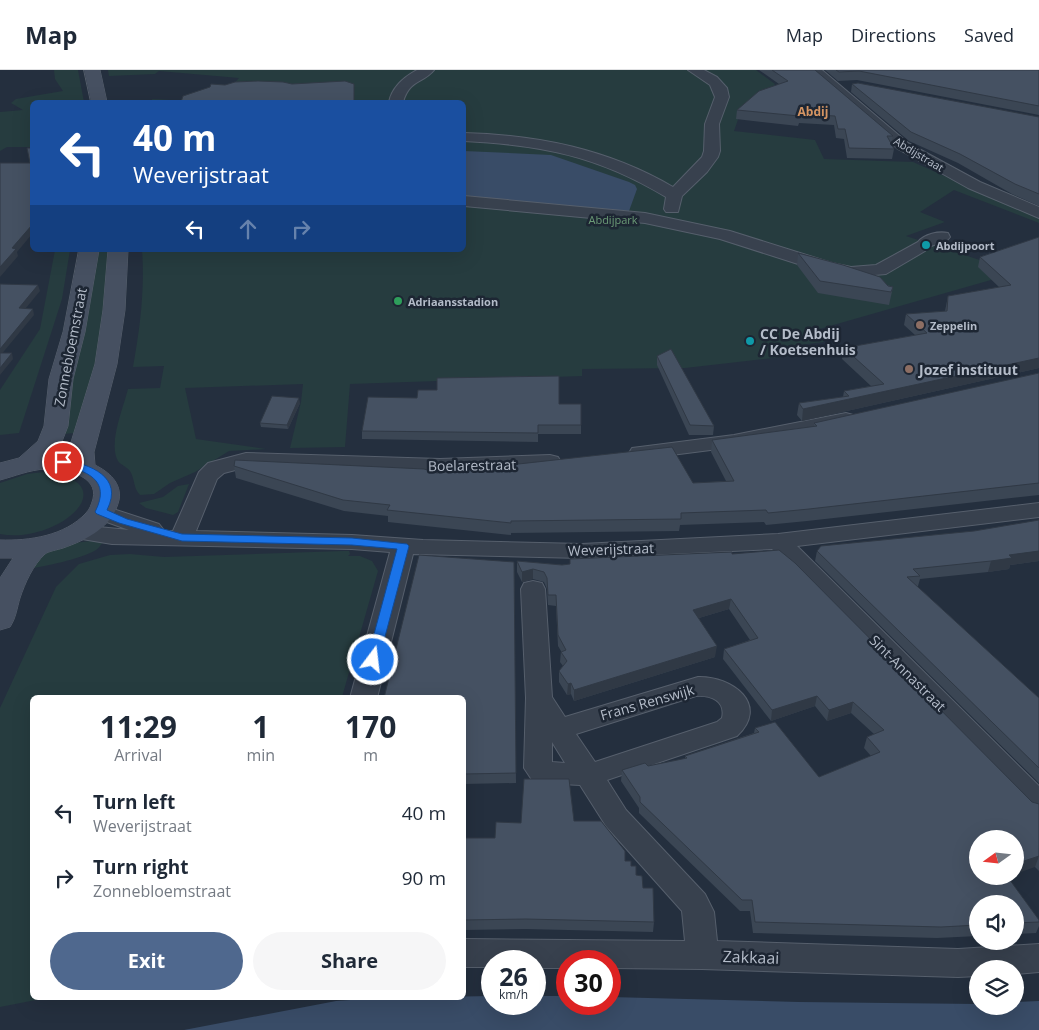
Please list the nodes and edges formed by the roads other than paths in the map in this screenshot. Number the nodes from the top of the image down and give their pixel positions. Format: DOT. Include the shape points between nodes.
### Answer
graph roads {
  1 [pos="92,70"];
  2 [pos="427,70"];
  3 [pos="695,70"];
  4 [pos="814,70"];
  5 [pos="857,86"];
  6 [pos="836,87"];
  7 [pos="98,100"];
  8 [pos="396,100"];
  9 [pos="466,137"];
  10 [pos="674,194"];
  11 [pos="1039,199"];
  12 [pos="466,201"];
  13 [pos="1016,203"];
  14 [pos="1039,213"];
  15 [pos="672,224"];
  16 [pos="929,242"];
  17 [pos="89,252"];
  18 [pos="118,252"];
  19 [pos="851,272"];
  20 [pos="884,283"];
  21 [pos="862,416"];
  22 [pos="624,454"];
  23 [pos="571,460"];
  24 [pos="28,464"];
  25 [pos="83,466"];
  26 [pos="0,472"];
  27 [pos="1039,510"];
  28 [pos="100,512"];
  29 [pos="78,532"];
  30 [pos="182,538"];
  31 [pos="778,541"];
  32 [pos="403,546"];
  33 [pos="36,548"];
  34 [pos="0,549"];
  35 [pos="533,570"];
  36 [pos="0,620"];
  37 [pos="364,695"];
  38 [pos="539,698"];
  39 [pos="559,729"];
  40 [pos="588,775"];
  41 [pos="1039,804"];
  42 [pos="466,952"];
  43 [pos="702,955"];
  44 [pos="1039,958"];
  1 -- 7 [label="main road"];
  2 -- 8 [label="street" via="409,80"];
  3 -- 10 [label="street" via="714,80 723,98 712,121 710,156 692,179"];
  4 -- 6 [label="street, Abdijstraat"];
  5 -- 6 [label="street"];
  6 -- 13 [label="street, Abdijstraat" via="903,146 950,173"];
  9 -- 10 [label="street" via="532,141 569,148 633,170"];
  10 -- 15 [label="street"];
  11 -- 13 [label="street"];
  12 -- 15 [label="street" via="628,215"];
  13 -- 14 [label="street, Abdijstraat"];
  15 -- 19 [label="street" via="724,235"];
  16 -- 19 [label="street" via="880,270"];
  17 -- 24 [label="main road, Zonnebloemstraat" via="62,379 56,426 49,444"];
  18 -- 25 [label="main road" via="106,364 81,452"];
  19 -- 20 [label="street"];
  21 -- 22 [label="street" via="734,441"];
  23 -- 30 [label="street, Boelarestraat" via="440,466 246,460 216,468 207,477"];
  24 -- 25 [label="main road, Zonnebloemstraat" via="63,462"];
  24 -- 26 [label="main road, Zonnebloemstraat"];
  25 -- 28 [label="main road, Zonnebloemstraat" via="102,479 107,492"];
  27 -- 31 [label="street, Weverijstraat"];
  28 -- 29 [label="main road"];
  28 -- 30 [label="street, Weverijstraat"];
  29 -- 30 [label="street, Weverijstraat" via="112,537"];
  29 -- 33 [label="main road"];
  30 -- 32 [label="street, Weverijstraat"];
  31 -- 35 [label="street, Weverijstraat" via="592,550"];
  31 -- 41 [label="street, Sint-Annastraat"];
  32 -- 35 [label="street, Weverijstraat"];
  32 -- 37 [label="street"];
  33 -- 34 [label="main road"];
  33 -- 36 [label="main road" via="15,573"];
  35 -- 38 [label="street, Frans Renswijk"];
  38 -- 39 [label="street, Frans Renswijk"];
  38 -- 40 [label="street, Frans Renswijk" via="538,768 542,772"];
  39 -- 40 [label="street, Frans Renswijk"];
  39 -- 40 [label="street, Frans Renswijk" via="695,687 723,691 734,701 737,714 733,724 727,728"];
  40 -- 43 [label="street, Frans Renswijk" via="616,818 694,902"];
  42 -- 43 [label="street, Zakkaai"];
  43 -- 44 [label="street, Zakkaai" via="958,963"];
}
